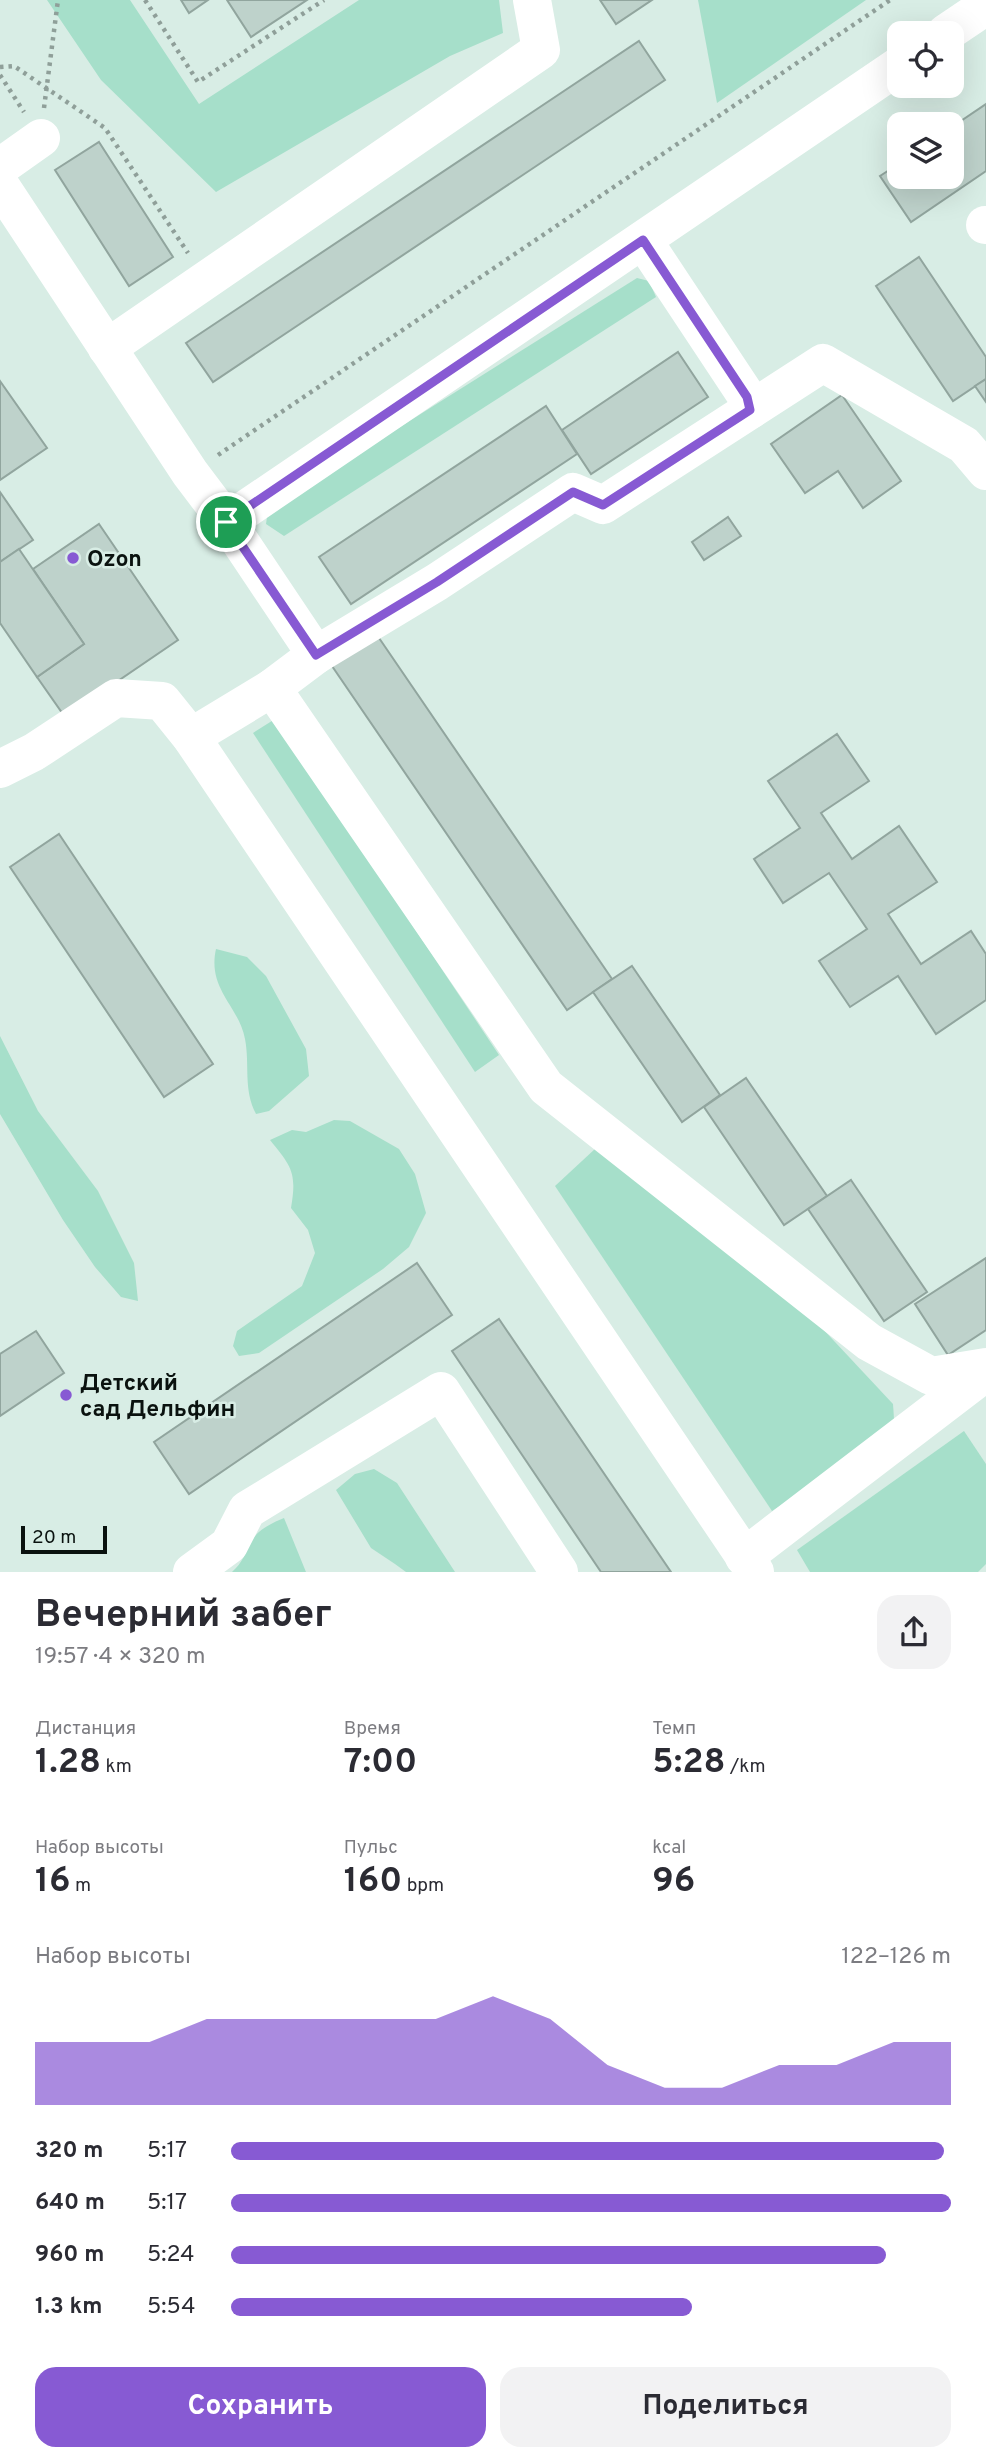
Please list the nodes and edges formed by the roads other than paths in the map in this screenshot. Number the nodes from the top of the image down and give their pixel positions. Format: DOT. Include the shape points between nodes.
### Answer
graph roads {
  1 [pos="532,0"];
  2 [pos="986,6"];
  3 [pos="964,21"];
  4 [pos="887,74"];
  5 [pos="41,138"];
  6 [pos="0,167"];
  7 [pos="0,185"];
  8 [pos="643,240"];
  9 [pos="107,348"];
  10 [pos="750,410"];
  11 [pos="986,471"];
  12 [pos="226,522"];
  13 [pos="316,655"];
  14 [pos="272,688"];
  15 [pos="191,737"];
  16 [pos="0,769"];
  17 [pos="986,1370"];
  18 [pos="750,1564"];
  19 [pos="192,1572"];
  20 [pos="559,1572"];
  1 -- 9 [label="street" via="541,50"];
  2 -- 3 [label="street"];
  4 -- 8 [label="street"];
  5 -- 6 [label="street"];
  7 -- 9 [label="street"];
  8 -- 10 [label="street" via="747,397"];
  8 -- 12 [label="street"];
  9 -- 12 [label="street"];
  10 -- 11 [label="street" via="822,363 964,445"];
  10 -- 13 [label="street" via="603,505 573,492"];
  12 -- 13 [label="street"];
  13 -- 14 [label="street"];
  14 -- 15 [label="street"];
  14 -- 17 [label="street" via="546,1087 869,1342 931,1376"];
  15 -- 16 [label="street" via="162,701 116,698"];
  15 -- 18 [label="street"];
  17 -- 18 [label="street"];
  19 -- 20 [label="street" via="229,1545 247,1510 441,1391"];
}
